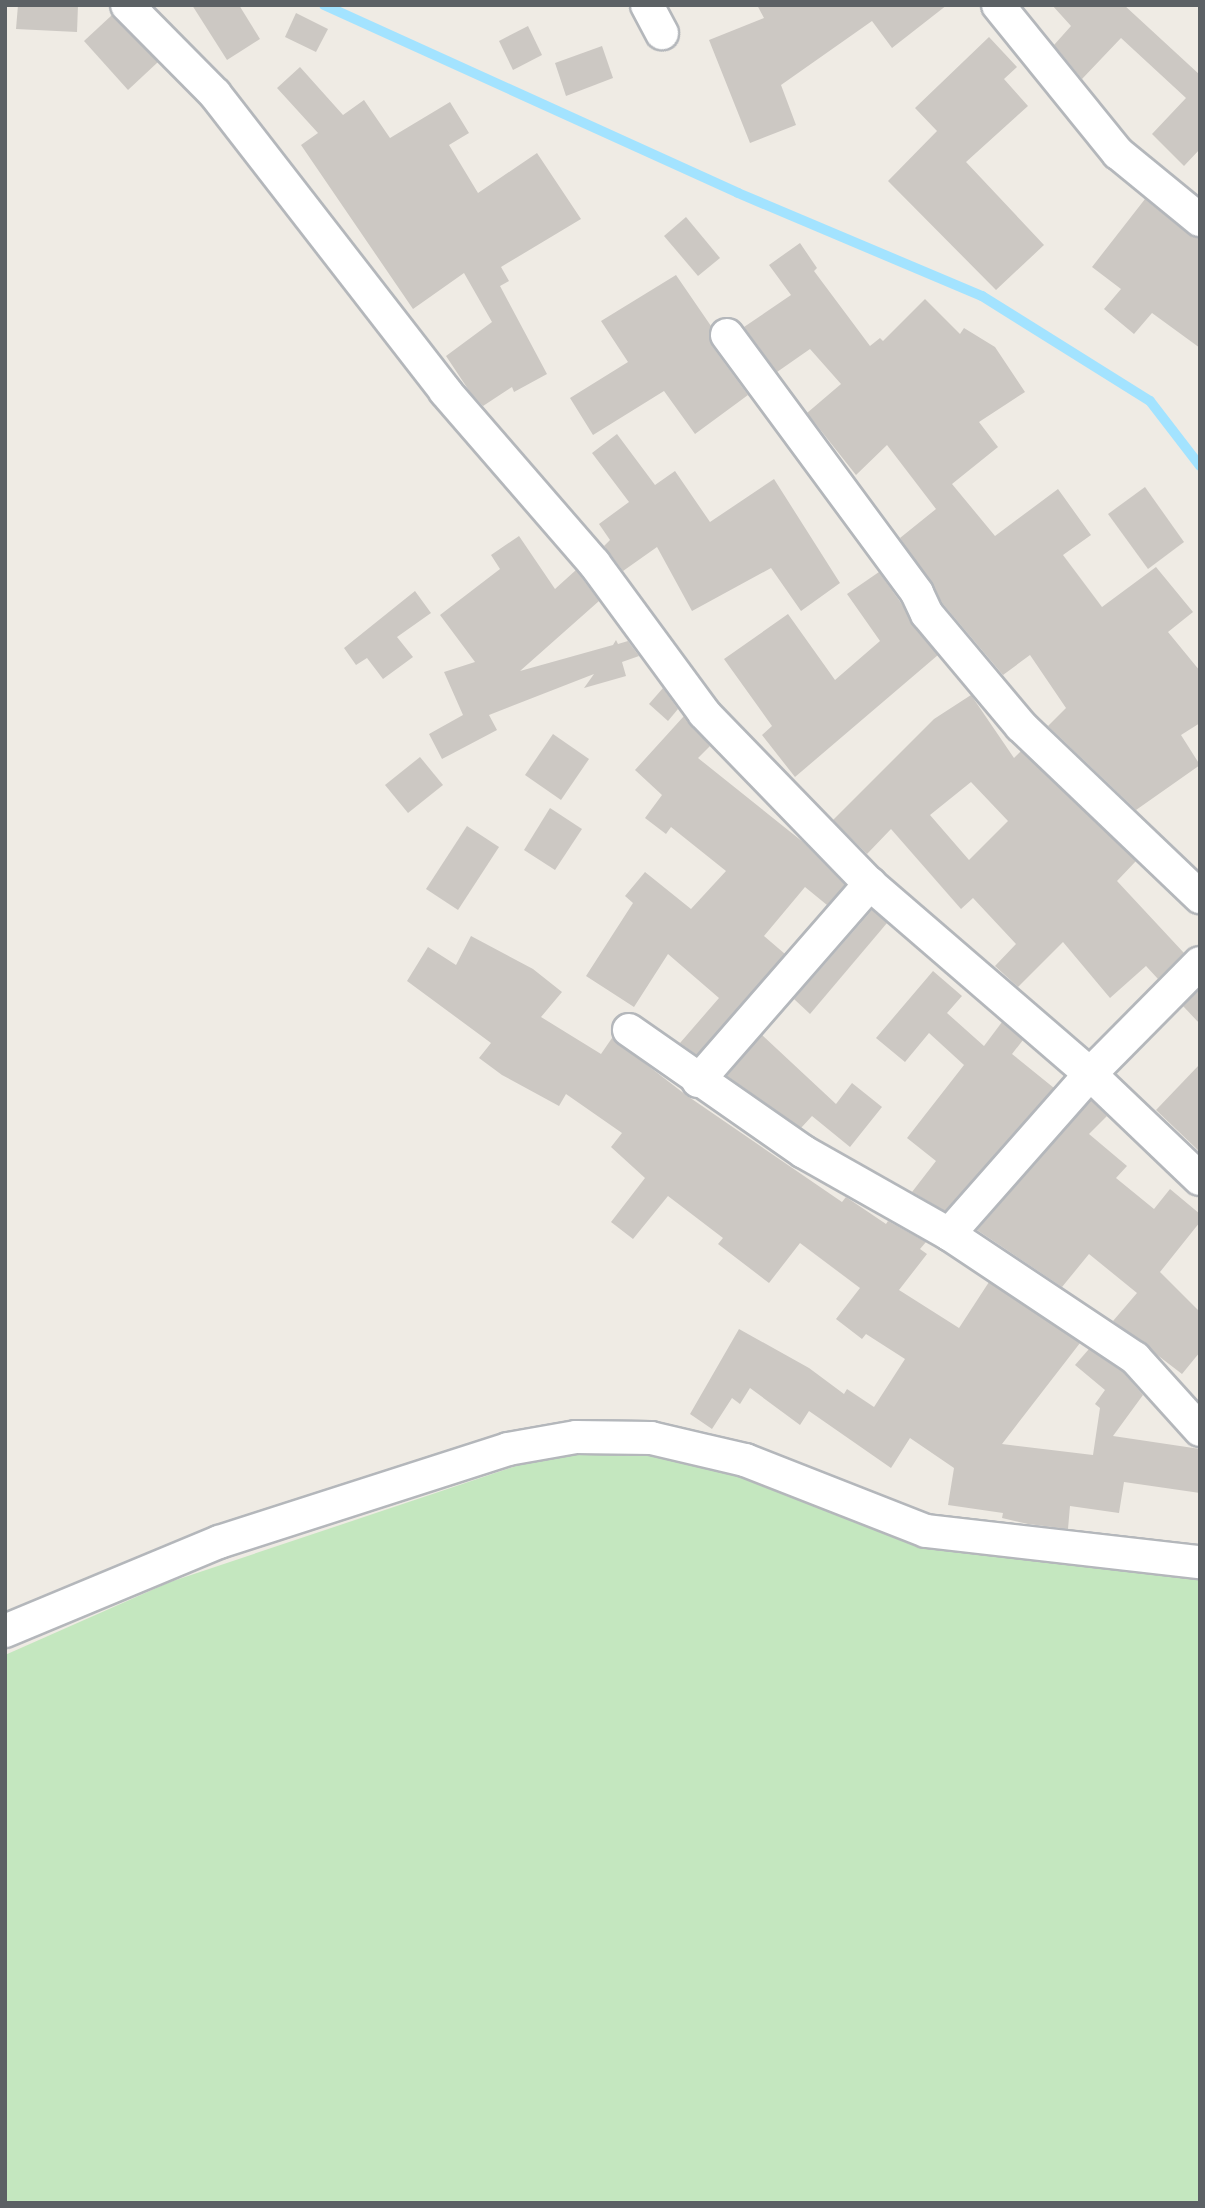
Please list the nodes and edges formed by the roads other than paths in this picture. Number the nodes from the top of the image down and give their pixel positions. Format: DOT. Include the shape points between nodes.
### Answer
graph roads {
  1 [pos="127,5"];
  2 [pos="647,5"];
  3 [pos="998,5"];
  4 [pos="662,33"];
  5 [pos="1200,220"];
  6 [pos="727,335"];
  7 [pos="870,884"];
  8 [pos="1200,897"];
  9 [pos="1200,963"];
  10 [pos="629,1030"];
  11 [pos="1090,1074"];
  12 [pos="698,1082"];
  13 [pos="1200,1180"];
  14 [pos="949,1234"];
  15 [pos="1200,1430"];
  16 [pos="1200,1562"];
  17 [pos="5,1631"];
  1 -- 7 [label="street" via="215,94 445,391 594,563 704,713"];
  2 -- 4 [label="street"];
  3 -- 5 [label="street" via="1118,153"];
  6 -- 8 [label="street" via="918,593 927,614 1021,726"];
  7 -- 11 [label="street"];
  7 -- 12 [label="street"];
  9 -- 11 [label="street"];
  10 -- 12 [label="street"];
  11 -- 13 [label="street"];
  11 -- 14 [label="street"];
  12 -- 14 [label="street" via="804,1152"];
  14 -- 15 [label="street" via="1135,1358"];
  16 -- 17 [label="street" via="926,1531 745,1460 650,1438 602,1436 518,1446 356,1496 147,1569"];
}
